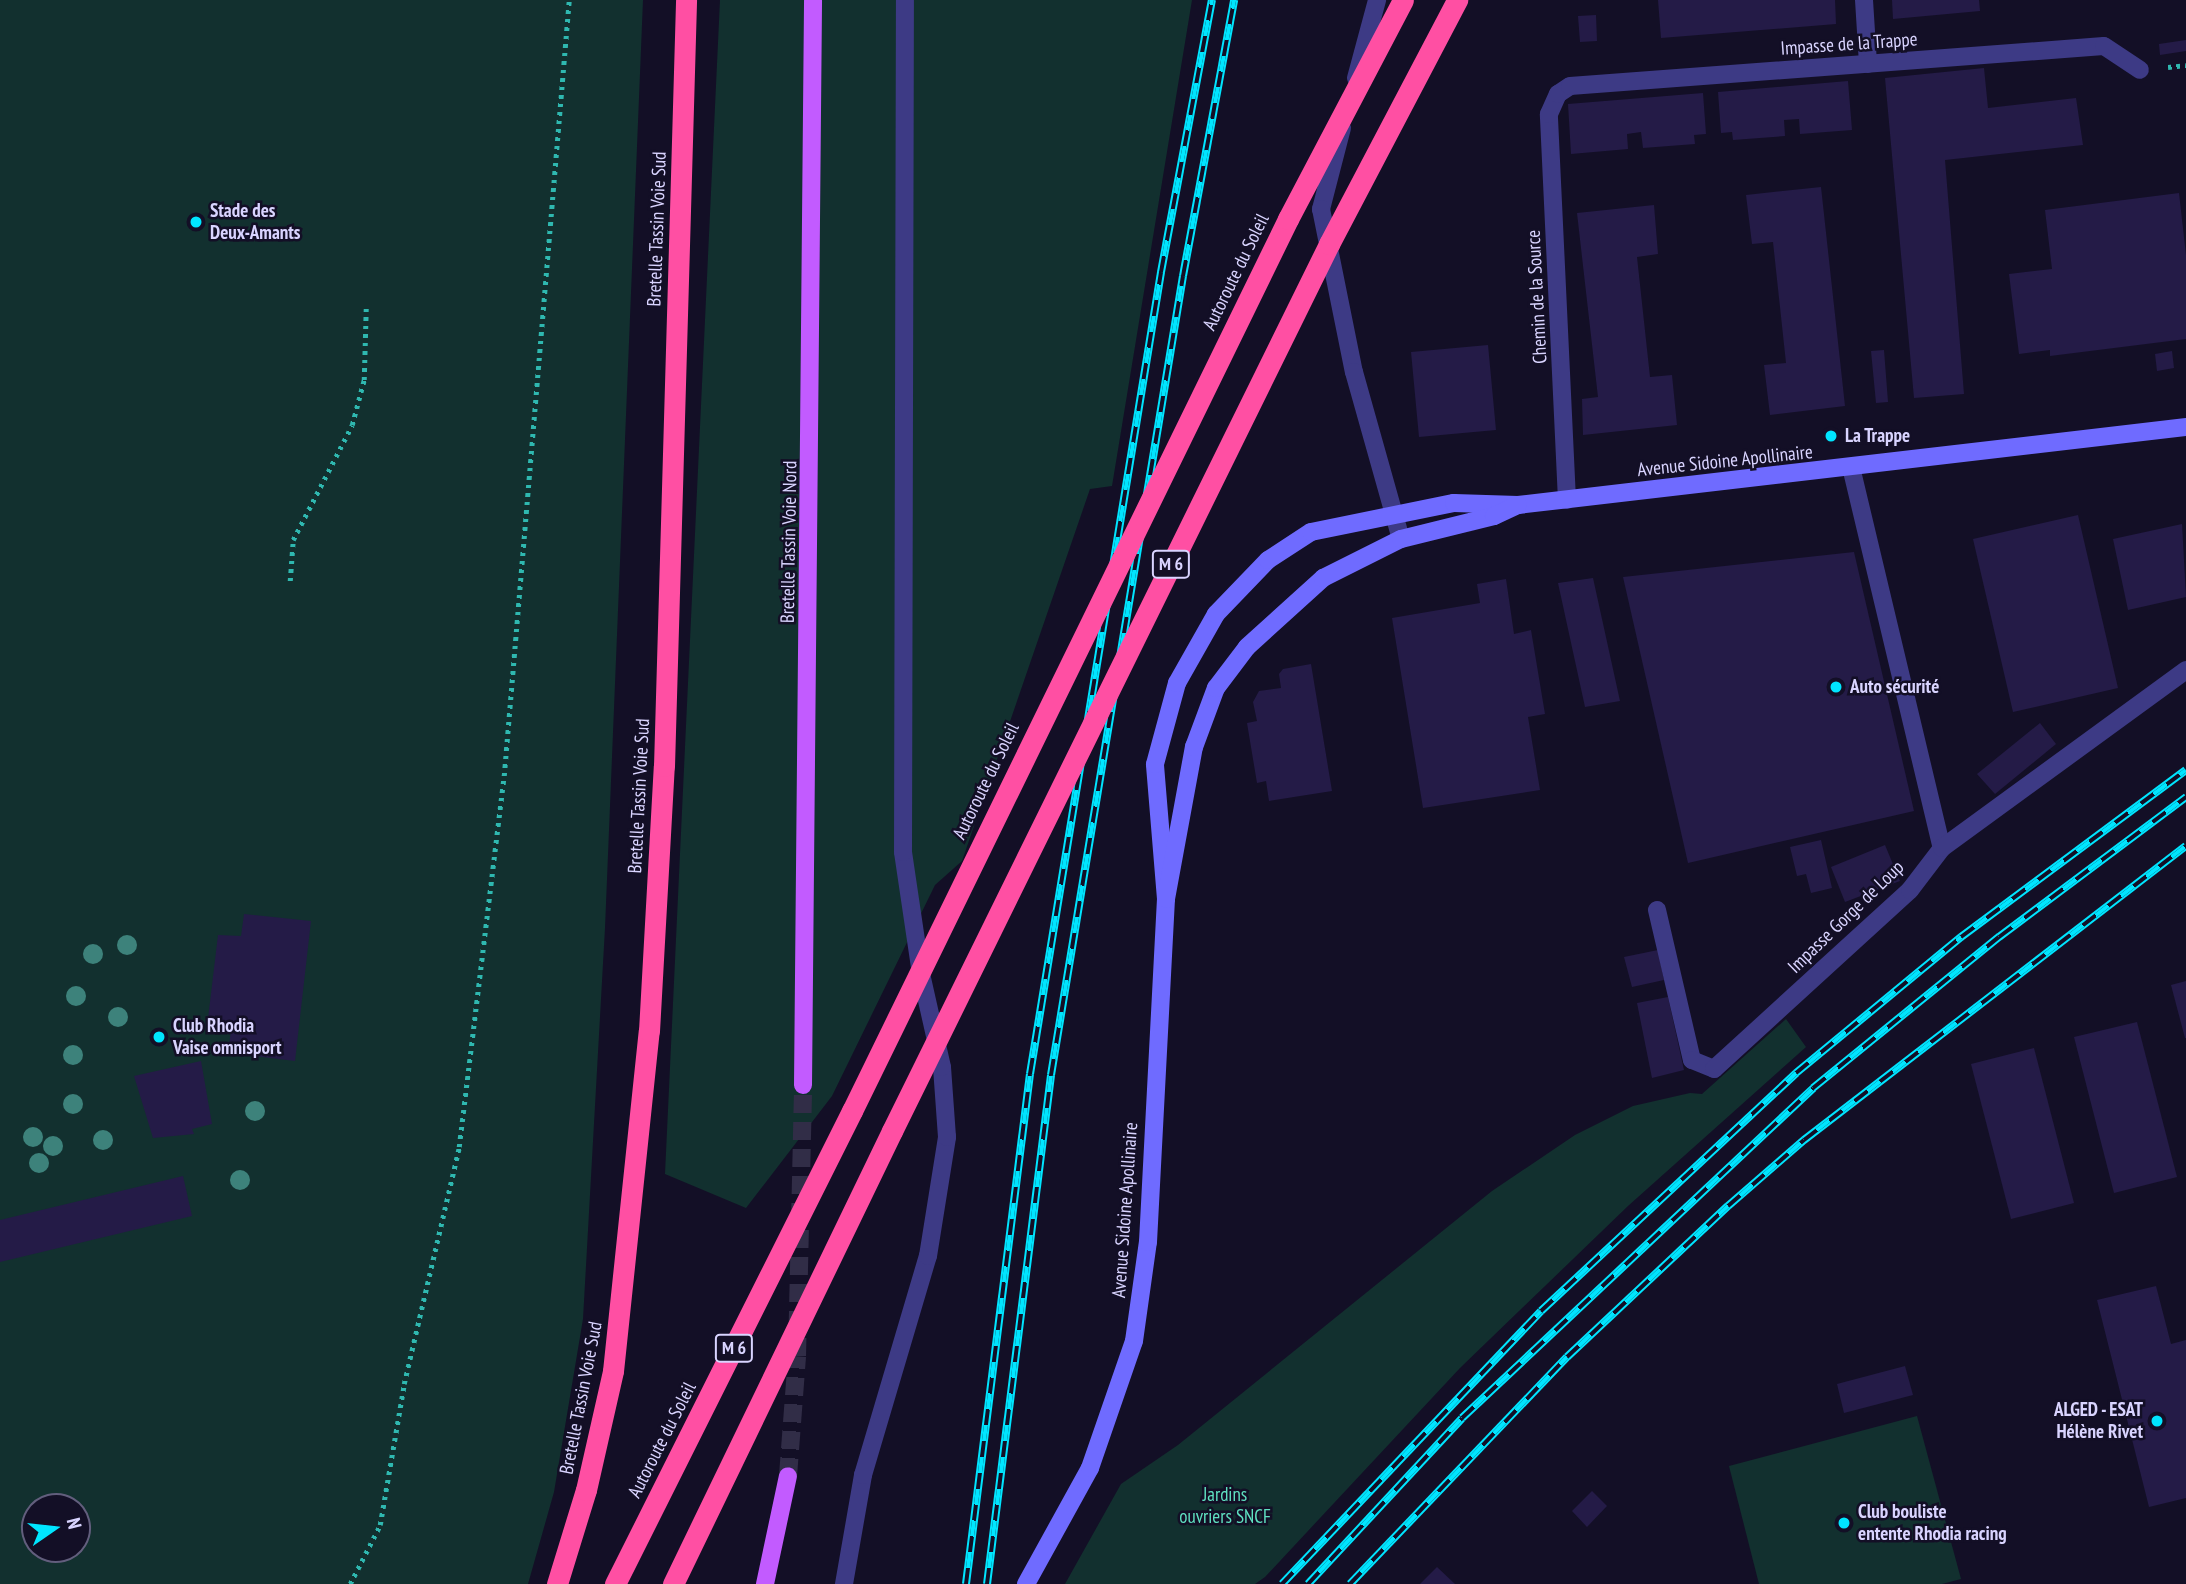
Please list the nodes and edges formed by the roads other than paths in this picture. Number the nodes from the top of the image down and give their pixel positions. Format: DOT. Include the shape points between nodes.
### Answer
graph roads {
  1 [pos="686,0"];
  2 [pos="813,0"];
  3 [pos="905,0"];
  4 [pos="1377,0"];
  5 [pos="1403,0"];
  6 [pos="1457,0"];
  7 [pos="1864,0"];
  8 [pos="1868,64"];
  9 [pos="2140,70"];
  10 [pos="1558,94"];
  11 [pos="2186,427"];
  12 [pos="1851,467"];
  13 [pos="1567,500"];
  14 [pos="1518,505"];
  15 [pos="1395,519"];
  16 [pos="1401,539"];
  17 [pos="2186,670"];
  18 [pos="1942,848"];
  19 [pos="1166,899"];
  20 [pos="1657,910"];
  21 [pos="803,1084"];
  22 [pos="788,1476"];
  23 [pos="557,1584"];
  24 [pos="615,1584"];
  25 [pos="673,1584"];
  26 [pos="765,1584"];
  27 [pos="844,1584"];
  28 [pos="1026,1584"];
  1 -- 23 [label="highway, Bretelle Tassin Voie Sud" via="664,766 649,1031 613,1371 586,1490"];
  2 -- 21 [label="main road, Bretelle Tassin Voie Nord"];
  3 -- 27 [label="street" via="903,852 921,974 942,1067 947,1137 928,1256 863,1475"];
  4 -- 15 [label="street" via="1321,209 1354,372"];
  5 -- 24 [label="highway, Autoroute du Soleil / M 6, bridge" via="1282,231"];
  6 -- 25 [label="highway, M 6, bridge" via="1329,244"];
  7 -- 8 [label="street"];
  8 -- 9 [label="street, Impasse de la Trappe" via="2104,46"];
  8 -- 10 [label="street, Impasse de la Trappe" via="1570,86"];
  10 -- 13 [label="street, Chemin de la Source" via="1549,114"];
  11 -- 12 [label="main road, Avenue Sidoine Apollinaire"];
  12 -- 13 [label="main road, Avenue Sidoine Apollinaire"];
  12 -- 18 [label="street"];
  13 -- 14 [label="main road, Avenue Sidoine Apollinaire"];
  14 -- 15 [label="main road, Avenue Sidoine Apollinaire" via="1454,503"];
  14 -- 16 [label="main road, Avenue Sidoine Apollinaire" via="1494,516"];
  15 -- 16 [label="street"];
  15 -- 19 [label="main road, Avenue Sidoine Apollinaire" via="1311,532 1268,560 1216,614 1177,682 1156,764"];
  16 -- 19 [label="main road, Avenue Sidoine Apollinaire" via="1323,578 1247,647 1216,688 1194,747"];
  17 -- 18 [label="street, Impasse Gorge de Loup"];
  18 -- 20 [label="street, Impasse Gorge de Loup" via="1910,890 1714,1069 1692,1060"];
  19 -- 28 [label="main road, Avenue Sidoine Apollinaire" via="1148,1242 1134,1341 1105,1430"];
  22 -- 26 [label="main road"];
}
